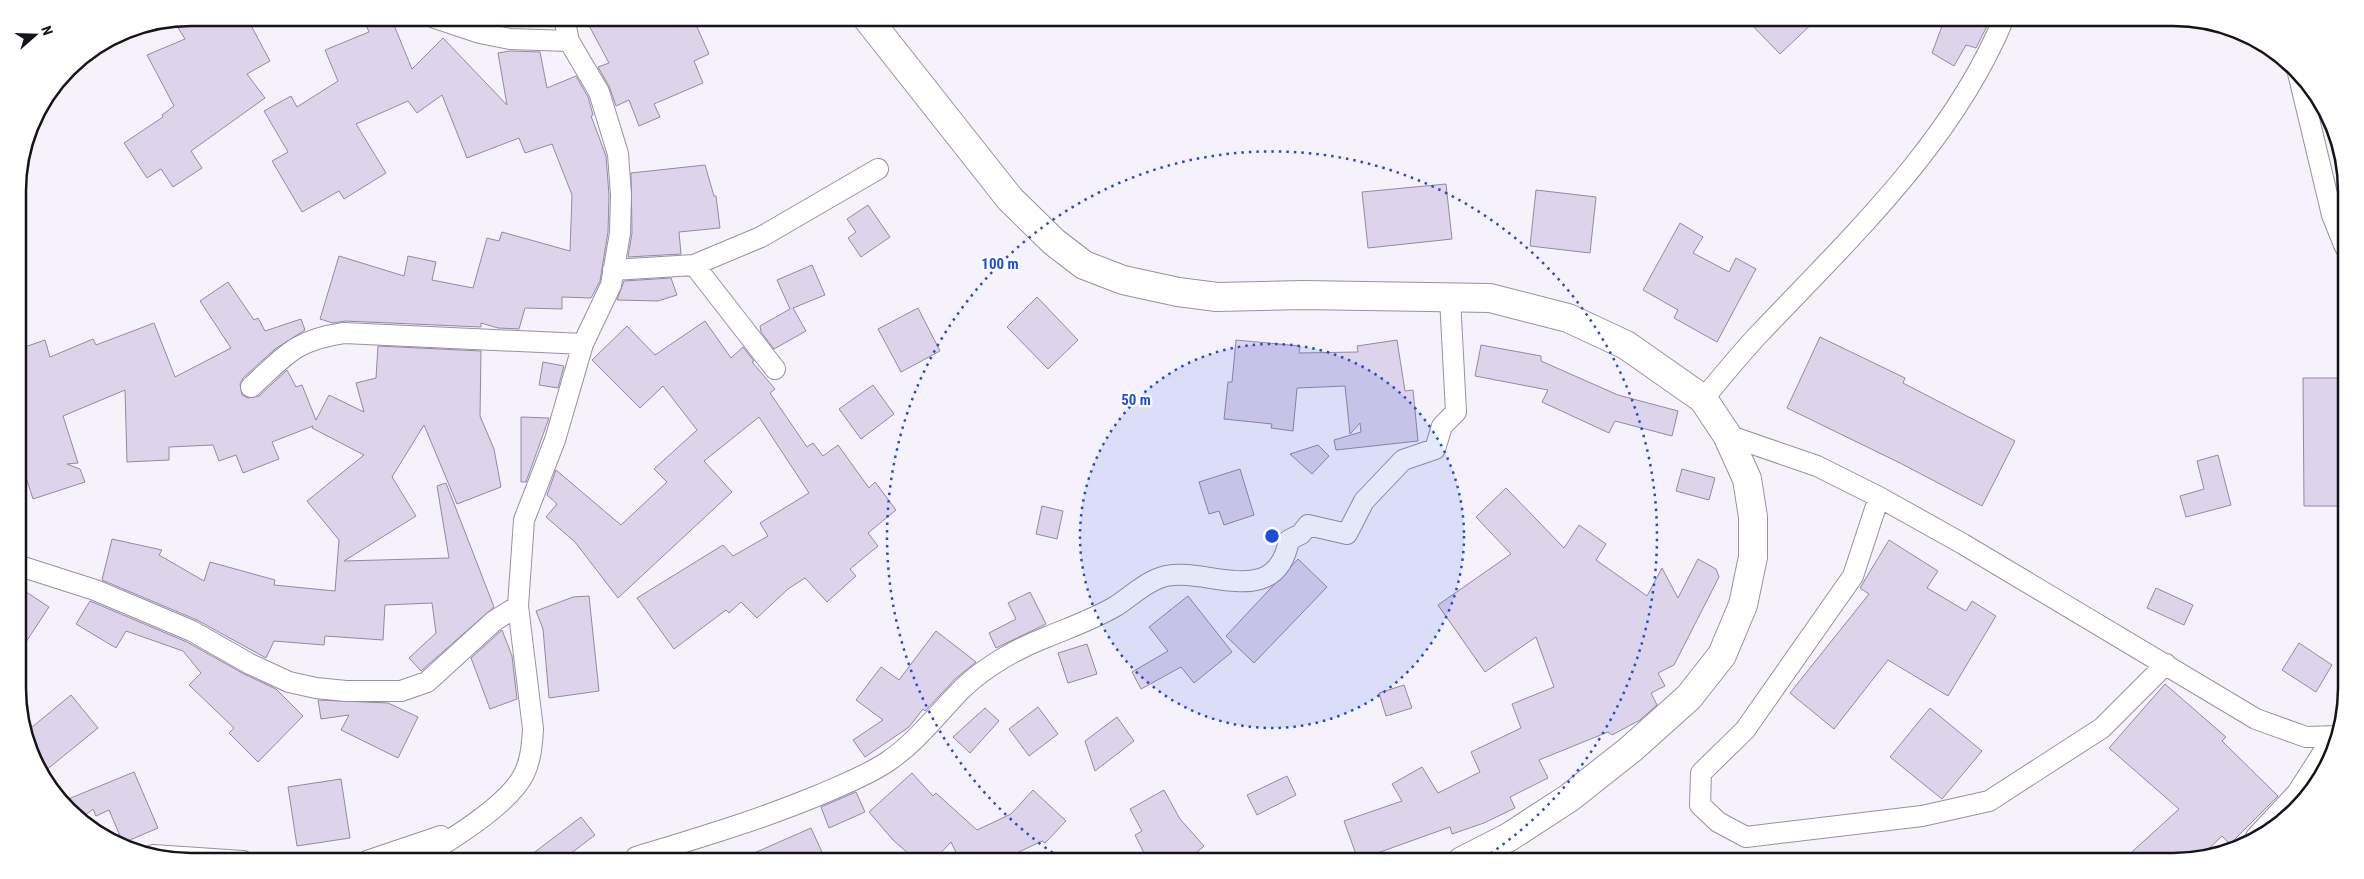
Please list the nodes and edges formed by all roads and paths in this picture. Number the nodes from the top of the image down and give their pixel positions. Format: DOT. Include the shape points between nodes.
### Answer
graph roads {
  1 [pos="2000,26"];
  2 [pos="462,27"];
  3 [pos="566,27"];
  4 [pos="874,27"];
  5 [pos="569,41"];
  6 [pos="2302,88"];
  7 [pos="878,169"];
  8 [pos="2338,229"];
  9 [pos="694,264"];
  10 [pos="613,270"];
  11 [pos="1450,298"];
  12 [pos="583,344"];
  13 [pos="775,369"];
  14 [pos="251,387"];
  15 [pos="1703,399"];
  16 [pos="1727,435"];
  17 [pos="1879,497"];
  18 [pos="26,568"];
  19 [pos="518,606"];
  20 [pos="2166,664"];
  21 [pos="2330,736"];
  22 [pos="2323,754"];
  23 [pos="2272,819"];
  24 [pos="466,828"];
  25 [pos="1479,852"];
  26 [pos="394,853"];
  27 [pos="429,853"];
  28 [pos="650,853"];
  1 -- 15 [label="street" via="1937,137 1892,192"];
  2 -- 5 [label="street" via="510,39"];
  3 -- 5 [label="street"];
  4 -- 11 [label="main road" via="1010,199 1054,242 1084,265 1123,280 1217,297"];
  5 -- 10 [label="street" via="599,92 618,154 620,233"];
  6 -- 8 [label="street"];
  7 -- 9 [label="street" via="761,237"];
  9 -- 10 [label="street"];
  9 -- 13 [label="street"];
  10 -- 12 [label="street" via="610,285"];
  11 -- 15 [label="main road" via="1490,298 1568,318 1626,345"];
  11 -- 28 [label="street" via="1456,412 1442,426 1435,449 1403,460 1364,501 1347,534 1308,525 1301,534 1289,540 1286,555 1272,572 1242,582 1190,576 1158,578 1087,622 1045,638 983,671 902,751 856,779 759,819"];
  12 -- 14 [label="street" via="344,333 298,345"];
  12 -- 19 [label="street" via="555,440 524,520"];
  15 -- 16 [label="main road"];
  16 -- 17 [label="street" via="1817,466"];
  16 -- 25 [label="main road" via="1748,479 1753,557 1743,605 1722,655 1689,697 1600,774 1509,837"];
  17 -- 20 [label="street"];
  17 -- 20 [label="street" via="1853,576 1745,730 1701,773 1700,805 1718,822 1746,837 1922,816 1990,801 2102,728"];
  18 -- 19 [label="street" via="95,590 192,631 288,682 346,691 401,691 427,682 494,621"];
  19 -- 24 [label="street" via="533,729 532,748 524,775 509,794"];
  20 -- 21 [label="street" via="2256,719 2306,737"];
  22 -- 23 [label="street" via="2297,793"];
  24 -- 26 [label="street"];
  24 -- 27 [label="street"];
}
